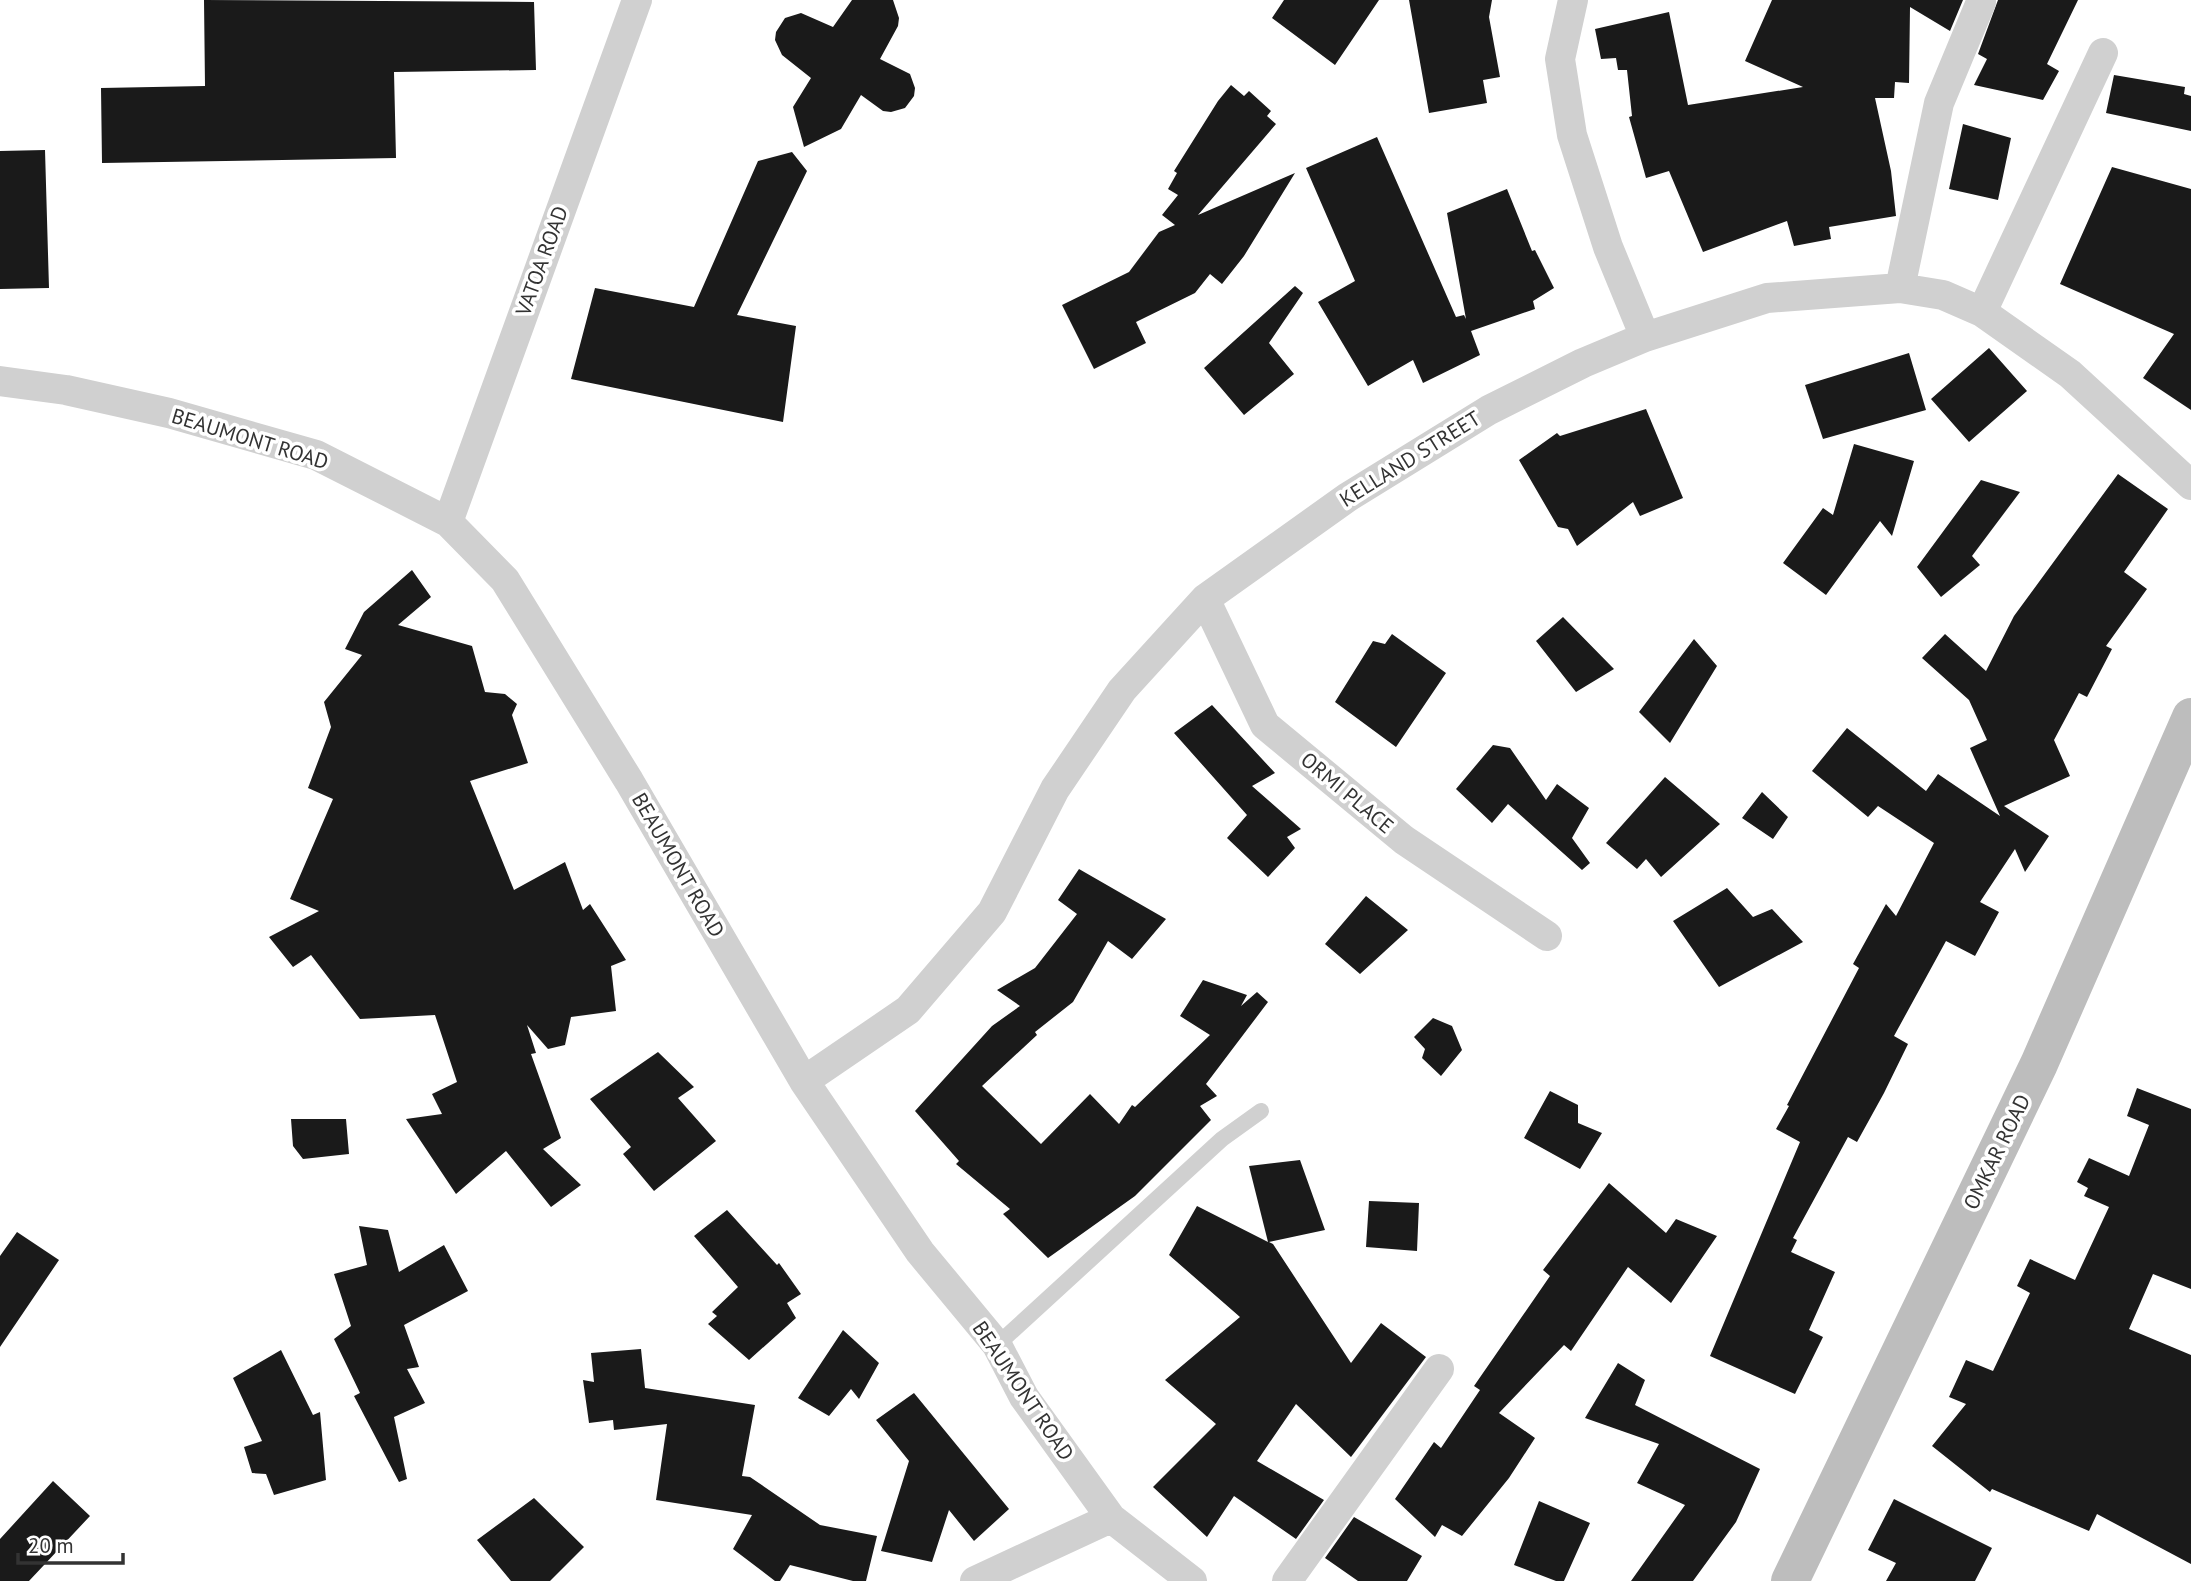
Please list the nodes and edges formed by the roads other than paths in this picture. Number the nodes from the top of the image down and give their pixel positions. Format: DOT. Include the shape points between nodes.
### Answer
graph roads {
  1 [pos="636,0"];
  2 [pos="1573,0"];
  3 [pos="1981,2"];
  4 [pos="2103,53"];
  5 [pos="1900,288"];
  6 [pos="1982,312"];
  7 [pos="1645,337"];
  8 [pos="0,381"];
  9 [pos="2191,485"];
  10 [pos="448,522"];
  11 [pos="1205,599"];
  12 [pos="2191,717"];
  13 [pos="1548,936"];
  14 [pos="804,1081"];
  15 [pos="1261,1111"];
  16 [pos="996,1345"];
  17 [pos="1439,1369"];
  18 [pos="1111,1518"];
  19 [pos="975,1581"];
  20 [pos="1192,1581"];
  21 [pos="1287,1581"];
  22 [pos="1790,1581"];
  1 -- 10 [label="street, VATOA ROAD"];
  2 -- 7 [label="street" via="1560,59 1572,135 1608,247"];
  3 -- 5 [label="street" via="1939,103"];
  4 -- 6 [label="street"];
  5 -- 6 [label="street, KELLAND STREET" via="1943,295"];
  5 -- 7 [label="street, KELLAND STREET" via="1767,298"];
  6 -- 9 [label="street, KELLAND STREET" via="2070,374"];
  7 -- 11 [label="street, KELLAND STREET" via="1489,410 1348,497"];
  8 -- 10 [label="street, BEAUMONT ROAD" via="169,413 316,455"];
  10 -- 14 [label="street, BEAUMONT ROAD" via="505,580"];
  11 -- 13 [label="street, ORMI PLACE" via="1265,725 1404,840"];
  11 -- 14 [label="street, KELLAND STREET" via="1122,690 1055,789 992,912 908,1010"];
  12 -- 22 [label="street, OMKAR ROAD" via="2039,1064"];
  14 -- 16 [label="street, BEAUMONT ROAD" via="920,1252"];
  15 -- 16 [label="lane" via="1222,1139"];
  16 -- 18 [label="street, BEAUMONT ROAD" via="1024,1397"];
  17 -- 21 [label="street"];
  18 -- 19 [label="street"];
  18 -- 20 [label="street, BEAUMONT ROAD"];
}
